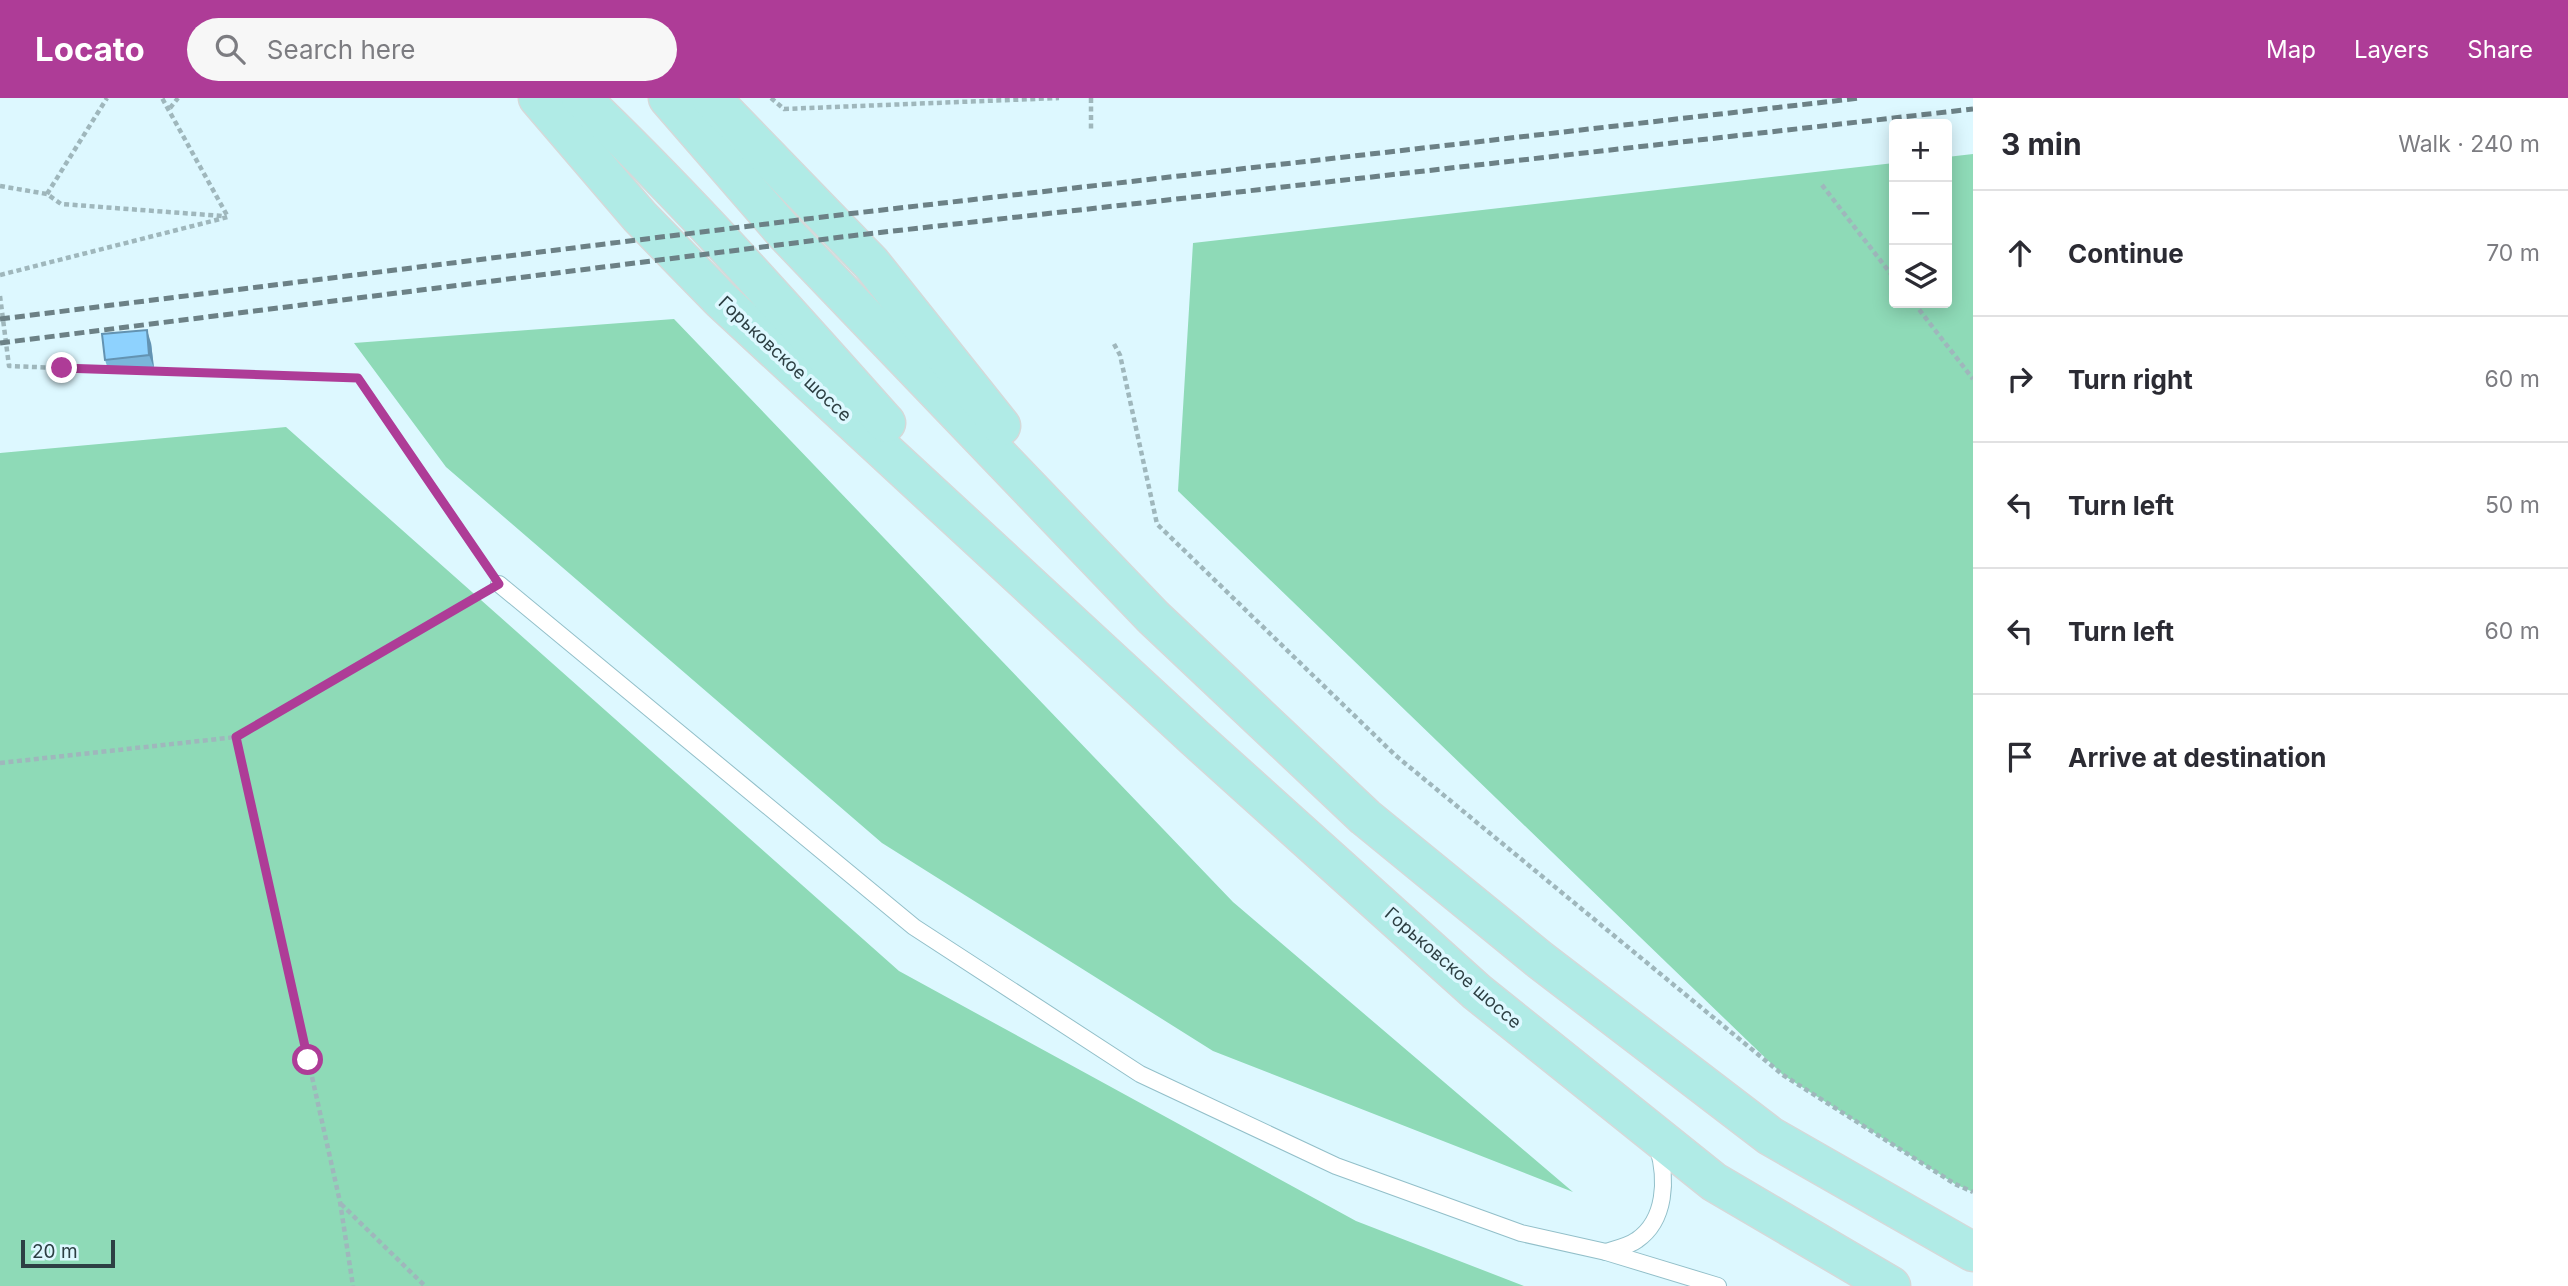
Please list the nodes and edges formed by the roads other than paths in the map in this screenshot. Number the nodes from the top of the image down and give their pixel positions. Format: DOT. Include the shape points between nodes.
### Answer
graph roads {
  1 [pos="538,98"];
  2 [pos="581,98"];
  3 [pos="668,98"];
  4 [pos="712,98"];
  5 [pos="499,584"];
  6 [pos="1049,604"];
  7 [pos="1153,617"];
  8 [pos="1653,1132"];
  9 [pos="1606,1252"];
  10 [pos="1973,1252"];
  11 [pos="1718,1286"];
  12 [pos="1891,1286"];
  1 -- 6 [label="main road, Горьковское шоссе" via="640,217 720,300"];
  2 -- 6 [label="main road, Горьковское шоссе" via="720,239"];
  3 -- 7 [label="main road" via="785,233"];
  4 -- 7 [label="main road" via="871,263"];
  5 -- 9 [label="lane" via="914,927 1140,1074 1336,1166 1521,1233"];
  6 -- 8 [label="main road, Горьковское шоссе" via="1477,992"];
  7 -- 10 [label="main road" via="1365,817 1540,960 1770,1136"];
  8 -- 9 [label="lane" via="1664,1166 1663,1194 1655,1220 1637,1241"];
  8 -- 12 [label="main road, Горьковское шоссе" via="1714,1182"];
  9 -- 11 [label="lane"];
}
